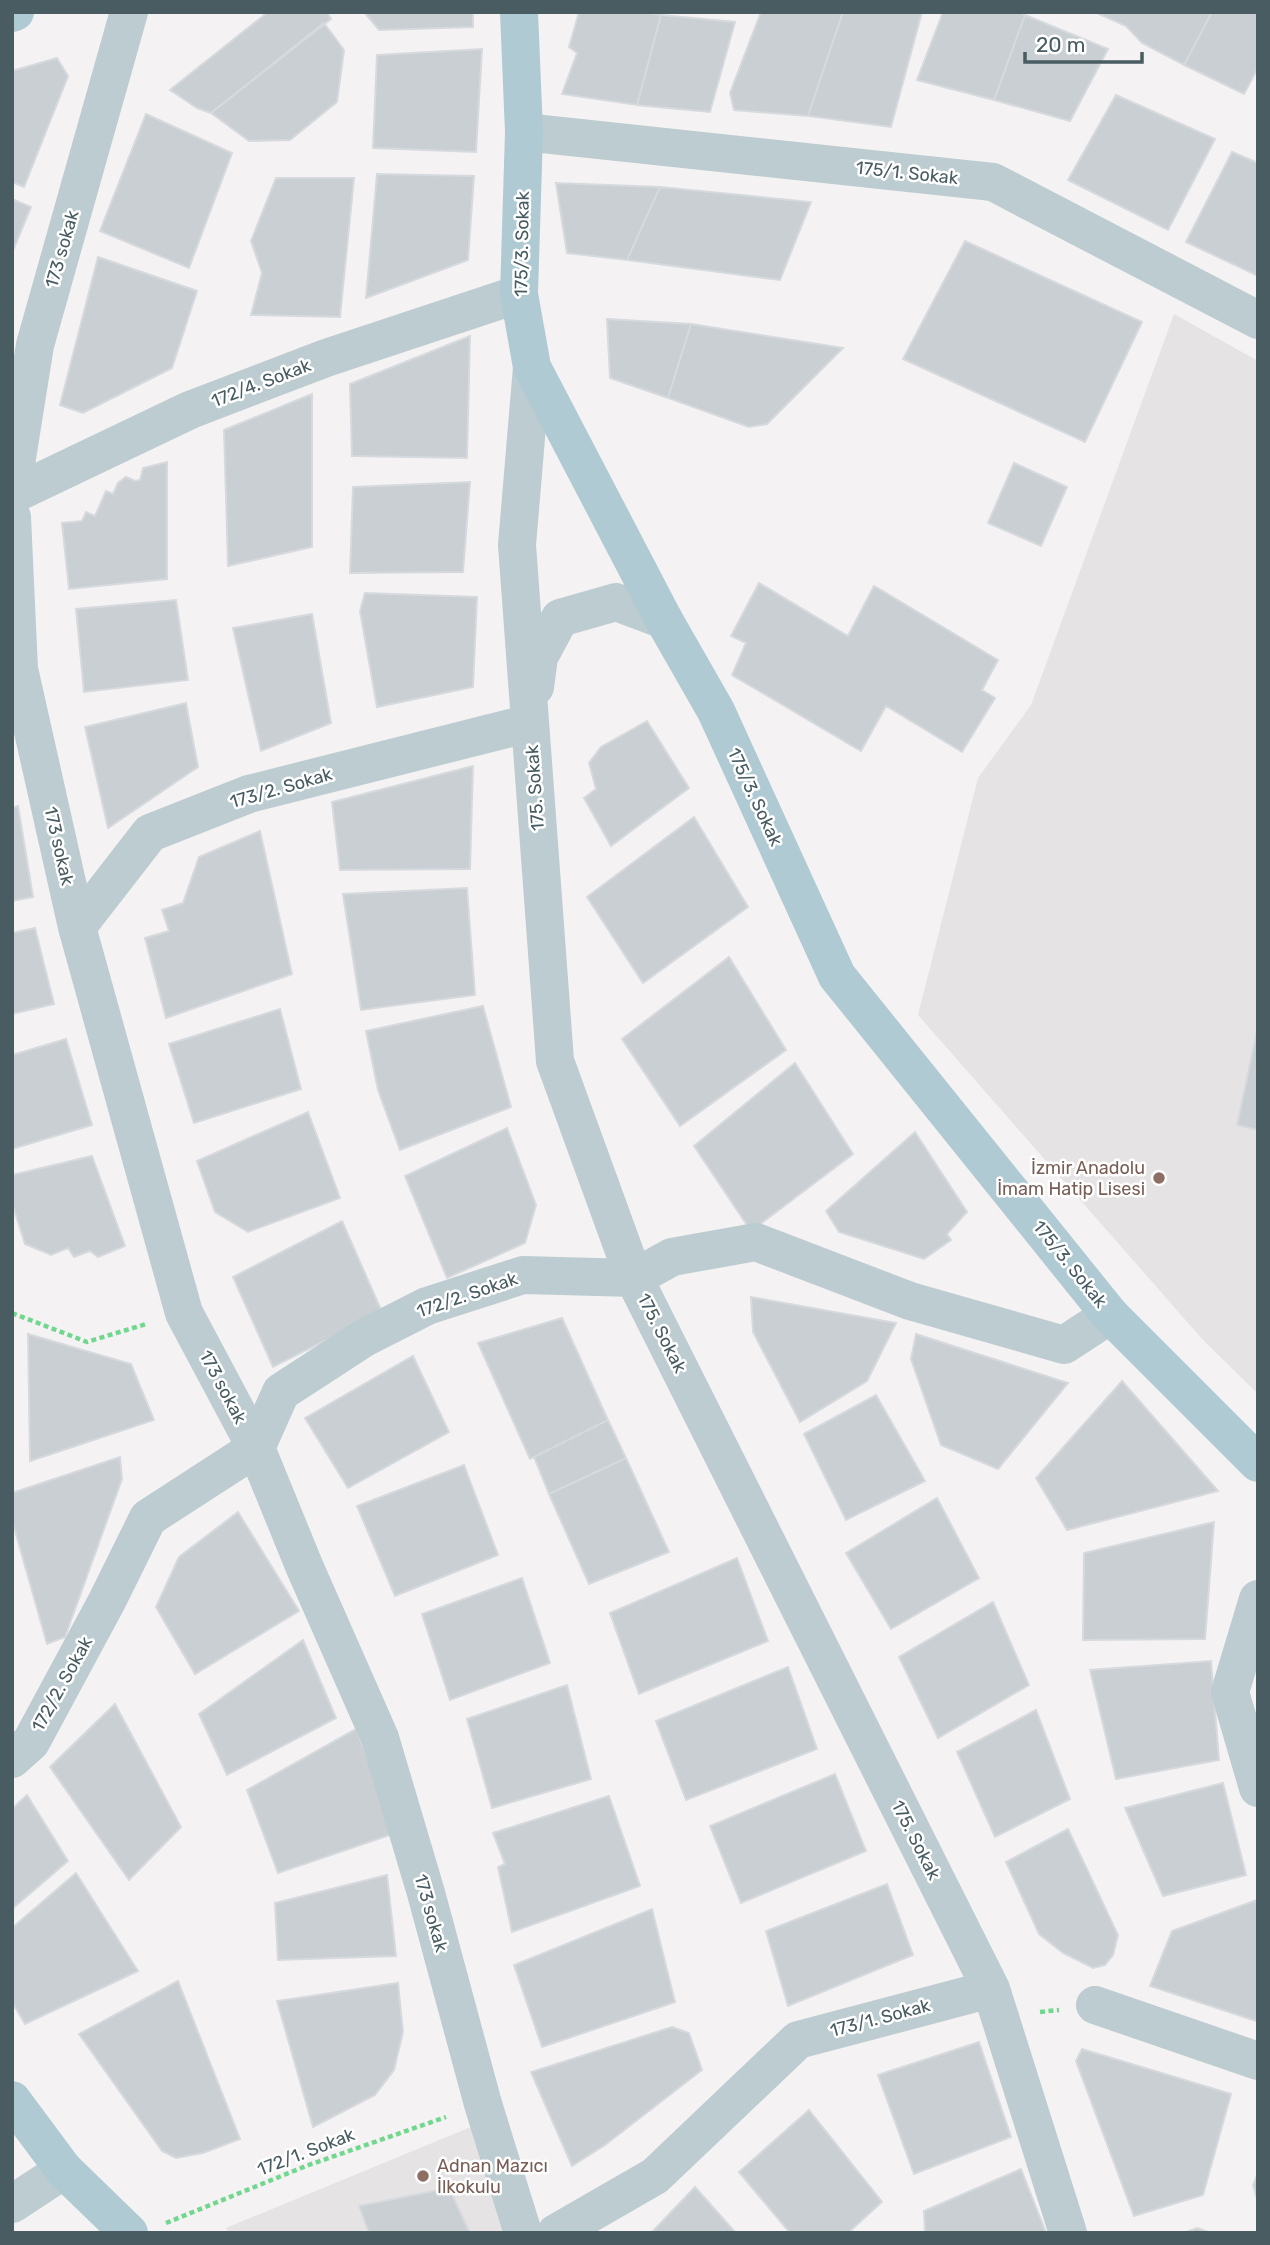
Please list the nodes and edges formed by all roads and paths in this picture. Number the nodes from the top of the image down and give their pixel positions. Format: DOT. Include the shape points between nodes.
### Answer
graph roads {
  1 [pos="129,12"];
  2 [pos="519,12"];
  3 [pos="524,132"];
  4 [pos="519,294"];
  5 [pos="1258,320"];
  6 [pos="532,367"];
  7 [pos="12,489"];
  8 [pos="12,495"];
  9 [pos="12,517"];
  10 [pos="664,620"];
  11 [pos="530,723"];
  12 [pos="77,927"];
  13 [pos="634,1278"];
  14 [pos="12,1313"];
  15 [pos="184,1313"];
  16 [pos="1110,1315"];
  17 [pos="256,1448"];
  18 [pos="1258,1463"];
  19 [pos="1258,1599"];
  20 [pos="12,1759"];
  21 [pos="1258,1788"];
  22 [pos="991,1989"];
  23 [pos="1095,2005"];
  24 [pos="1258,2061"];
  25 [pos="12,2100"];
  26 [pos="483,2104"];
  27 [pos="64,2170"];
  28 [pos="12,2204"];
  29 [pos="142,2230"];
  30 [pos="523,2233"];
  31 [pos="556,2233"];
  32 [pos="1068,2233"];
  1 -- 7 [label="street, 173 sokak" via="35,345"];
  2 -- 3 [label="main road, 175/3. Sokak"];
  3 -- 4 [label="main road, 175/3. Sokak"];
  3 -- 5 [label="street, 175/1. Sokak" via="993,182"];
  4 -- 6 [label="main road, 175/3. Sokak"];
  4 -- 8 [label="street, 172/4. Sokak" via="326,358 190,410"];
  6 -- 10 [label="main road, 175/3. Sokak"];
  6 -- 11 [label="street, 175. Sokak" via="517,545"];
  9 -- 12 [label="street, 173 sokak" via="19,668"];
  10 -- 11 [label="street" via="616,602 560,618 539,657"];
  10 -- 16 [label="main road, 175/3. Sokak" via="716,711 837,976"];
  11 -- 12 [label="street, 173/2. Sokak" via="249,794 150,833"];
  11 -- 13 [label="street, 175. Sokak" via="555,1061"];
  12 -- 15 [label="street, 173 sokak"];
  13 -- 16 [label="street, 172/2. Sokak" via="673,1257 756,1242 910,1301 1064,1345"];
  13 -- 17 [label="street, 172/2. Sokak" via="523,1275 427,1306 364,1338 281,1392"];
  13 -- 22 [label="street, 175. Sokak"];
  14 -- 15 [label="path" via="87,1342"];
  15 -- 17 [label="street, 173 sokak"];
  16 -- 18 [label="main road, 175/3. Sokak"];
  17 -- 20 [label="street, 172/2. Sokak" via="148,1518 31,1742"];
  17 -- 26 [label="street, 173 sokak" via="380,1738"];
  19 -- 21 [label="street" via="1230,1692"];
  22 -- 23 [label="path" via="1042,2013"];
  22 -- 31 [label="street, 173/1. Sokak" via="798,2040 655,2176"];
  22 -- 32 [label="street, 175. Sokak"];
  23 -- 24 [label="street"];
  25 -- 27 [label="main road"];
  26 -- 29 [label="path, 172/1. Sokak"];
  26 -- 30 [label="street, 173 sokak"];
  27 -- 28 [label="street"];
  27 -- 29 [label="main road"];
}
